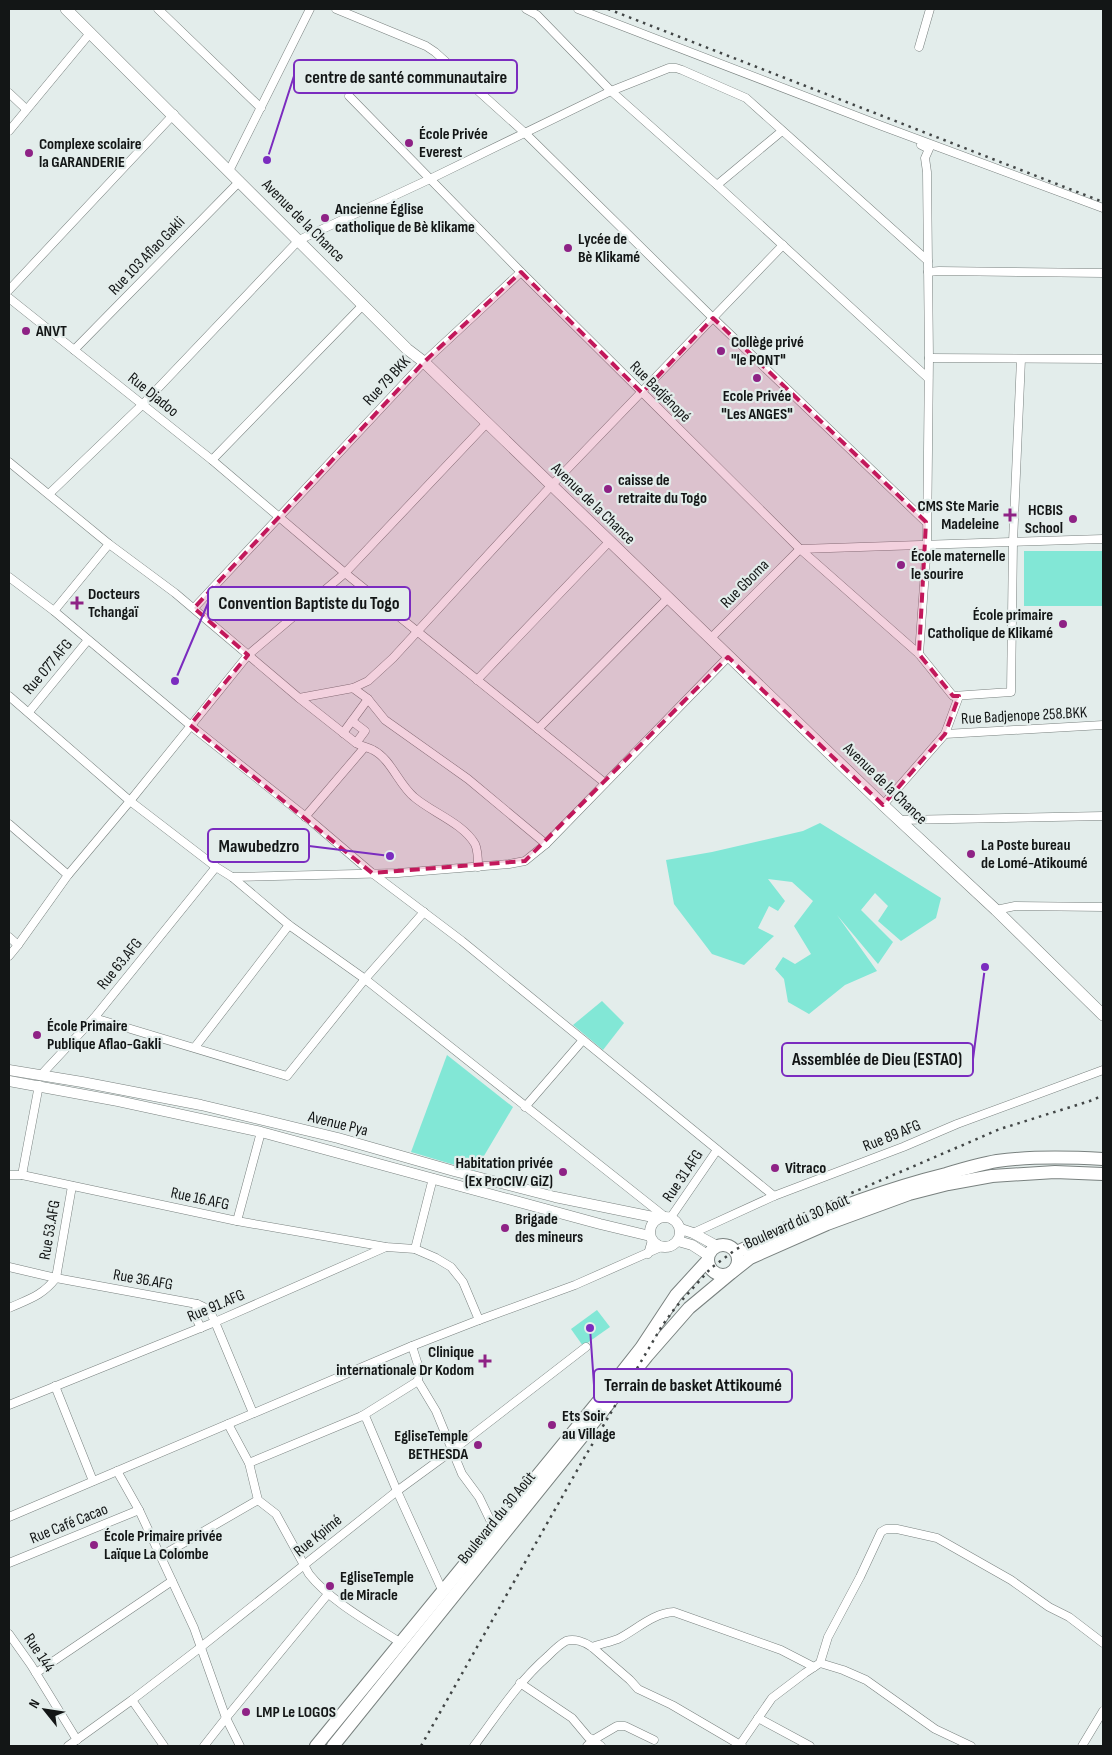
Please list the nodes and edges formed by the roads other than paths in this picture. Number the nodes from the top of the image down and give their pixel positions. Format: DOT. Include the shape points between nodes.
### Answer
graph roads {
  1 [pos="66,9"];
  2 [pos="158,9"];
  3 [pos="310,9"];
  4 [pos="336,9"];
  5 [pos="526,9"];
  6 [pos="578,9"];
  7 [pos="930,9"];
  8 [pos="91,32"];
  9 [pos="919,47"];
  10 [pos="612,91"];
  11 [pos="9,92"];
  12 [pos="349,96"];
  13 [pos="261,108"];
  14 [pos="26,109"];
  15 [pos="174,114"];
  16 [pos="891,129"];
  17 [pos="9,131"];
  18 [pos="782,131"];
  19 [pos="525,133"];
  20 [pos="229,171"];
  21 [pos="430,179"];
  22 [pos="240,181"];
  23 [pos="718,185"];
  24 [pos="1103,208"];
  25 [pos="299,240"];
  26 [pos="783,245"];
  27 [pos="928,261"];
  28 [pos="521,272"];
  29 [pos="928,272"];
  30 [pos="1103,273"];
  31 [pos="9,290"];
  32 [pos="9,298"];
  33 [pos="363,305"];
  34 [pos="713,318"];
  35 [pos="74,350"];
  36 [pos="929,358"];
  37 [pos="1021,359"];
  38 [pos="1103,359"];
  39 [pos="424,362"];
  40 [pos="928,378"];
  41 [pos="642,393"];
  42 [pos="143,404"];
  43 [pos="486,424"];
  44 [pos="212,460"];
  45 [pos="9,462"];
  46 [pos="551,486"];
  47 [pos="49,494"];
  48 [pos="279,516"];
  49 [pos="926,522"];
  50 [pos="1103,540"];
  51 [pos="609,542"];
  52 [pos="1013,542"];
  53 [pos="110,544"];
  54 [pos="927,544"];
  55 [pos="800,548"];
  56 [pos="345,573"];
  57 [pos="9,577"];
  58 [pos="667,599"];
  59 [pos="194,608"];
  60 [pos="54,611"];
  61 [pos="418,632"];
  62 [pos="710,639"];
  63 [pos="88,640"];
  64 [pos="919,654"];
  65 [pos="248,655"];
  66 [pos="728,657"];
  67 [pos="477,680"];
  68 [pos="353,688"];
  69 [pos="9,696"];
  70 [pos="960,696"];
  71 [pos="299,698"];
  72 [pos="368,699"];
  73 [pos="29,712"];
  74 [pos="352,721"];
  75 [pos="190,725"];
  76 [pos="1103,725"];
  77 [pos="538,729"];
  78 [pos="343,733"];
  79 [pos="945,734"];
  80 [pos="356,743"];
  81 [pos="364,748"];
  82 [pos="605,783"];
  83 [pos="130,801"];
  84 [pos="883,805"];
  85 [pos="1103,816"];
  86 [pos="304,817"];
  87 [pos="898,820"];
  88 [pos="9,824"];
  89 [pos="546,844"];
  90 [pos="216,867"];
  91 [pos="478,867"];
  92 [pos="372,873"];
  93 [pos="68,875"];
  94 [pos="232,877"];
  95 [pos="1103,907"];
  96 [pos="996,910"];
  97 [pos="424,912"];
  98 [pos="289,925"];
  99 [pos="9,937"];
  100 [pos="18,945"];
  101 [pos="9,956"];
  102 [pos="365,979"];
  103 [pos="1103,1015"];
  104 [pos="94,1018"];
  105 [pos="582,1040"];
  106 [pos="195,1047"];
  107 [pos="9,1070"];
  108 [pos="1103,1070"];
  109 [pos="40,1080"];
  110 [pos="9,1081"];
  111 [pos="525,1107"];
  112 [pos="261,1132"];
  113 [pos="717,1150"];
  114 [pos="1103,1159"];
  115 [pos="1103,1174"];
  116 [pos="9,1175"];
  117 [pos="22,1175"];
  118 [pos="433,1178"];
  119 [pos="72,1186"];
  120 [pos="774,1196"];
  121 [pos="664,1217"];
  122 [pos="236,1221"];
  123 [pos="681,1230"];
  124 [pos="693,1233"];
  125 [pos="651,1238"];
  126 [pos="678,1241"];
  127 [pos="386,1247"];
  128 [pos="661,1247"];
  129 [pos="416,1249"];
  130 [pos="737,1252"];
  131 [pos="648,1254"];
  132 [pos="712,1254"];
  133 [pos="9,1267"];
  134 [pos="731,1273"];
  135 [pos="56,1278"];
  136 [pos="198,1304"];
  137 [pos="9,1308"];
  138 [pos="479,1320"];
  139 [pos="215,1322"];
  140 [pos="201,1328"];
  141 [pos="412,1346"];
  142 [pos="586,1347"];
  143 [pos="418,1381"];
  144 [pos="55,1386"];
  145 [pos="9,1405"];
  146 [pos="253,1413"];
  147 [pos="362,1416"];
  148 [pos="228,1424"];
  149 [pos="453,1450"];
  150 [pos="248,1463"];
  151 [pos="117,1471"];
  152 [pos="93,1481"];
  153 [pos="397,1491"];
  154 [pos="258,1500"];
  155 [pos="139,1510"];
  156 [pos="9,1517"];
  157 [pos="494,1528"];
  158 [pos="162,1556"];
  159 [pos="9,1563"];
  160 [pos="304,1564"];
  161 [pos="172,1581"];
  162 [pos="443,1592"];
  163 [pos="328,1594"];
  164 [pos="9,1634"];
  165 [pos="401,1643"];
  166 [pos="1103,1643"];
  167 [pos="200,1647"];
  168 [pos="592,1647"];
  169 [pos="817,1665"];
  170 [pos="36,1674"];
  171 [pos="520,1683"];
  172 [pos="132,1700"];
  173 [pos="1103,1711"];
  174 [pos="226,1718"];
  175 [pos="758,1718"];
  176 [pos="77,1740"];
  177 [pos="593,1740"];
  178 [pos="654,1740"];
  179 [pos="68,1746"];
  180 [pos="164,1746"];
  181 [pos="204,1746"];
  182 [pos="240,1746"];
  183 [pos="316,1746"];
  184 [pos="333,1746"];
  185 [pos="474,1746"];
  186 [pos="587,1746"];
  187 [pos="601,1746"];
  188 [pos="740,1746"];
  189 [pos="810,1746"];
  190 [pos="971,1746"];
  191 [pos="1082,1746"];
  1 -- 8 [label="main road, Avenue de la Chance"];
  2 -- 13 [label="street"];
  3 -- 13 [label="street"];
  4 -- 19 [label="street" via="430,49"];
  5 -- 10 [label="street" via="537,16"];
  6 -- 16 [label="street"];
  7 -- 9 [label="street"];
  8 -- 14 [label="street"];
  8 -- 15 [label="main road, Avenue de la Chance"];
  10 -- 18 [label="street" via="676,68 746,98"];
  10 -- 19 [label="street"];
  10 -- 23 [label="street"];
  11 -- 14 [label="street"];
  12 -- 21 [label="street, Rue Badjénopé"];
  13 -- 20 [label="street"];
  14 -- 17 [label="street"];
  15 -- 20 [label="main road, Avenue de la Chance"];
  15 -- 31 [label="street"];
  16 -- 24 [label="street"];
  16 -- 27 [label="street" via="929,149 926,158"];
  18 -- 23 [label="street"];
  18 -- 27 [label="street"];
  19 -- 21 [label="street"];
  19 -- 34 [label="street"];
  20 -- 22 [label="main road, Avenue de la Chance"];
  21 -- 25 [label="street"];
  21 -- 28 [label="street, Rue Badjénopé"];
  22 -- 25 [label="main road, Avenue de la Chance"];
  22 -- 35 [label="street, Rue 1O3 Aflao Gakli"];
  23 -- 26 [label="street"];
  25 -- 33 [label="main road, Avenue de la Chance"];
  25 -- 42 [label="street"];
  26 -- 34 [label="street"];
  26 -- 40 [label="street"];
  27 -- 29 [label="street"];
  28 -- 39 [label="street, Rue 79 BKK"];
  28 -- 41 [label="street, Rue Badjénopé"];
  29 -- 30 [label="street"];
  29 -- 36 [label="street"];
  32 -- 35 [label="street, Rue Djadoo"];
  33 -- 39 [label="main road, Avenue de la Chance"];
  33 -- 44 [label="street"];
  34 -- 41 [label="street"];
  34 -- 49 [label="street"];
  35 -- 42 [label="street, Rue Djadoo"];
  36 -- 37 [label="street"];
  36 -- 40 [label="street"];
  37 -- 38 [label="street"];
  37 -- 52 [label="street"];
  39 -- 43 [label="main road, Avenue de la Chance"];
  39 -- 48 [label="street, Rue 79 BKK"];
  40 -- 49 [label="street"];
  41 -- 46 [label="street"];
  41 -- 55 [label="street, Rue Badjénopé"];
  42 -- 44 [label="street, Rue Djadoo"];
  42 -- 47 [label="street"];
  43 -- 46 [label="main road, Avenue de la Chance"];
  43 -- 56 [label="street"];
  44 -- 48 [label="street, Rue Djadoo"];
  45 -- 47 [label="street"];
  46 -- 51 [label="main road, Avenue de la Chance"];
  46 -- 61 [label="street"];
  47 -- 53 [label="street"];
  48 -- 56 [label="street, Rue Djadoo"];
  48 -- 59 [label="street, Rue 79 BKK"];
  49 -- 54 [label="street"];
  50 -- 52 [label="street"];
  51 -- 58 [label="main road, Avenue de la Chance"];
  51 -- 67 [label="street"];
  52 -- 54 [label="street"];
  52 -- 70 [label="street" via="1011,692"];
  53 -- 59 [label="street"];
  53 -- 60 [label="street"];
  54 -- 55 [label="street"];
  54 -- 64 [label="street"];
  55 -- 62 [label="street, Rue Gboma"];
  55 -- 64 [label="street, Rue Badjénopé"];
  56 -- 61 [label="street, Rue Djadoo"];
  56 -- 65 [label="street"];
  57 -- 60 [label="street"];
  58 -- 62 [label="main road, Avenue de la Chance"];
  58 -- 77 [label="street"];
  59 -- 65 [label="street"];
  60 -- 63 [label="street"];
  61 -- 67 [label="street, Rue Djadoo"];
  61 -- 68 [label="street" via="368,681"];
  62 -- 66 [label="main road, Avenue de la Chance"];
  63 -- 73 [label="street, Rue 077 AFG"];
  63 -- 75 [label="street"];
  64 -- 70 [label="street, Rue Badjénopé" via="953,696"];
  65 -- 71 [label="street"];
  65 -- 75 [label="street"];
  66 -- 82 [label="street"];
  66 -- 84 [label="main road, Avenue de la Chance"];
  67 -- 77 [label="street, Rue Djadoo"];
  68 -- 71 [label="street"];
  68 -- 72 [label="street"];
  69 -- 73 [label="street"];
  70 -- 79 [label="street"];
  71 -- 78 [label="street"];
  72 -- 74 [label="street"];
  72 -- 89 [label="street" via="385,720 468,779"];
  73 -- 83 [label="street"];
  74 -- 78 [label="street"];
  74 -- 80 [label="street" via="365,731"];
  75 -- 83 [label="street"];
  75 -- 86 [label="street"];
  76 -- 79 [label="street, Rue Badjenope 258.BKK"];
  77 -- 82 [label="street, Rue Djadoo"];
  78 -- 80 [label="street"];
  79 -- 84 [label="street"];
  80 -- 81 [label="street"];
  81 -- 86 [label="street"];
  81 -- 91 [label="street" via="374,750 414,797 469,836 476,845"];
  82 -- 89 [label="street"];
  83 -- 90 [label="street"];
  83 -- 93 [label="street"];
  84 -- 87 [label="main road, Avenue de la Chance"];
  85 -- 87 [label="street"];
  86 -- 92 [label="street"];
  87 -- 96 [label="main road, Avenue de la Chance"];
  88 -- 93 [label="street"];
  89 -- 91 [label="street" via="525,861"];
  90 -- 94 [label="street"];
  90 -- 104 [label="street, Rue 63.AFG"];
  91 -- 92 [label="street"];
  92 -- 94 [label="street"];
  92 -- 97 [label="street"];
  93 -- 100 [label="street"];
  94 -- 98 [label="street"];
  95 -- 96 [label="street" via="1015,906"];
  96 -- 103 [label="main road, Avenue de la Chance"];
  97 -- 102 [label="street"];
  97 -- 105 [label="street"];
  98 -- 102 [label="street"];
  98 -- 106 [label="street"];
  99 -- 100 [label="street"];
  100 -- 101 [label="street"];
  102 -- 106 [label="street" via="287,1076"];
  102 -- 111 [label="street"];
  104 -- 106 [label="street"];
  104 -- 109 [label="street, Rue 63.AFG"];
  105 -- 111 [label="street"];
  105 -- 113 [label="street"];
  107 -- 109 [label="main road, Avenue Pya"];
  108 -- 120 [label="street, Rue 89 AFG"];
  109 -- 110 [label="main road, Avenue Pya"];
  109 -- 112 [label="main road, Avenue Pya"];
  109 -- 117 [label="street"];
  109 -- 121 [label="main road, Avenue Pya" via="201,1105 555,1196"];
  111 -- 121 [label="street"];
  112 -- 118 [label="main road, Avenue Pya"];
  112 -- 122 [label="street"];
  113 -- 120 [label="street"];
  113 -- 121 [label="street, Rue 31 AFG"];
  114 -- 130 [label="highway, Boulevard du 30 Août" via="996,1161 915,1182 819,1215"];
  115 -- 134 [label="highway, Boulevard du 30 Août" via="1055,1172 992,1176 909,1194 827,1224 750,1258"];
  116 -- 117 [label="street, Rue 16.AFG"];
  117 -- 119 [label="street, Rue 16.AFG"];
  118 -- 125 [label="main road, Avenue Pya"];
  118 -- 129 [label="street"];
  119 -- 122 [label="street, Rue 16.AFG"];
  119 -- 135 [label="street, Rue 53.AFG"];
  120 -- 124 [label="street, Rue 89 AFG"];
  121 -- 123 [label="main road" via="678,1223"];
  121 -- 125 [label="main road" via="652,1225"];
  122 -- 127 [label="street, Rue 16.AFG"];
  123 -- 124 [label="main road"];
  123 -- 126 [label="main road"];
  124 -- 132 [label="main road"];
  125 -- 128 [label="main road"];
  125 -- 131 [label="street"];
  126 -- 128 [label="main road"];
  126 -- 132 [label="main road"];
  127 -- 129 [label="street, Rue 16.AFG"];
  127 -- 139 [label="street, Rue 91.AFG"];
  128 -- 131 [label="street"];
  129 -- 138 [label="street" via="451,1267 462,1282"];
  130 -- 132 [label="highway" via="727,1245"];
  130 -- 134 [label="highway" via="738,1264"];
  131 -- 138 [label="street"];
  132 -- 134 [label="highway" via="711,1268 718,1274"];
  132 -- 157 [label="highway, Boulevard du 30 Août" via="676,1295 641,1348"];
  133 -- 135 [label="street, Rue 36.AFG"];
  134 -- 184 [label="highway, Boulevard du 30 Août" via="689,1308 669,1330"];
  135 -- 136 [label="street, Rue 36.AFG"];
  135 -- 137 [label="street" via="47,1290"];
  136 -- 139 [label="street" via="210,1310"];
  136 -- 140 [label="street" via="195,1316"];
  138 -- 141 [label="street"];
  139 -- 140 [label="street, Rue 91.AFG"];
  139 -- 146 [label="street"];
  140 -- 144 [label="street, Rue 91.AFG"];
  141 -- 143 [label="street" via="419,1368"];
  141 -- 146 [label="street"];
  142 -- 149 [label="street, Rue Kpimé"];
  143 -- 147 [label="street"];
  143 -- 149 [label="street"];
  144 -- 145 [label="street, Rue 91.AFG"];
  144 -- 152 [label="street"];
  146 -- 148 [label="street"];
  147 -- 150 [label="street"];
  147 -- 153 [label="street" via="366,1418"];
  148 -- 150 [label="street"];
  148 -- 151 [label="street"];
  149 -- 153 [label="street, Rue Kpimé"];
  149 -- 157 [label="street" via="462,1474 480,1497"];
  150 -- 154 [label="street"];
  151 -- 152 [label="street"];
  151 -- 155 [label="street"];
  152 -- 156 [label="street"];
  153 -- 160 [label="street, Rue Kpimé"];
  153 -- 162 [label="street"];
  154 -- 158 [label="street"];
  154 -- 160 [label="street" via="276,1514"];
  155 -- 158 [label="street"];
  155 -- 159 [label="street, Rue Café Cacao"];
  157 -- 162 [label="highway, Boulevard du 30 Août"];
  158 -- 161 [label="street"];
  160 -- 163 [label="street" via="315,1582"];
  160 -- 167 [label="street, Rue Kpimé"];
  161 -- 167 [label="street"];
  161 -- 170 [label="street"];
  162 -- 165 [label="highway, Boulevard du 30 Août"];
  163 -- 165 [label="street"];
  163 -- 174 [label="street"];
  164 -- 170 [label="street, Rue 144"];
  165 -- 183 [label="highway, Boulevard du 30 Août"];
  166 -- 169 [label="street" via="1011,1580 937,1538 886,1529 880,1532"];
  167 -- 172 [label="street, Rue Kpimé"];
  167 -- 174 [label="street"];
  168 -- 169 [label="street" via="619,1638 666,1612 674,1612"];
  168 -- 171 [label="street" via="576,1640 566,1641"];
  168 -- 188 [label="street" via="638,1689 672,1705"];
  169 -- 175 [label="street" via="772,1698"];
  169 -- 190 [label="street" via="843,1670 866,1680 935,1729"];
  170 -- 176 [label="street, Rue 144"];
  171 -- 177 [label="street" via="572,1718"];
  171 -- 185 [label="street"];
  172 -- 176 [label="street, Rue Kpimé"];
  172 -- 180 [label="street"];
  173 -- 191 [label="street"];
  174 -- 181 [label="street"];
  174 -- 182 [label="street"];
  175 -- 188 [label="street"];
  175 -- 189 [label="street"];
  176 -- 179 [label="street, Rue Kpimé"];
  177 -- 178 [label="street" via="617,1726 625,1726"];
  177 -- 186 [label="street"];
  177 -- 187 [label="street"];
}
